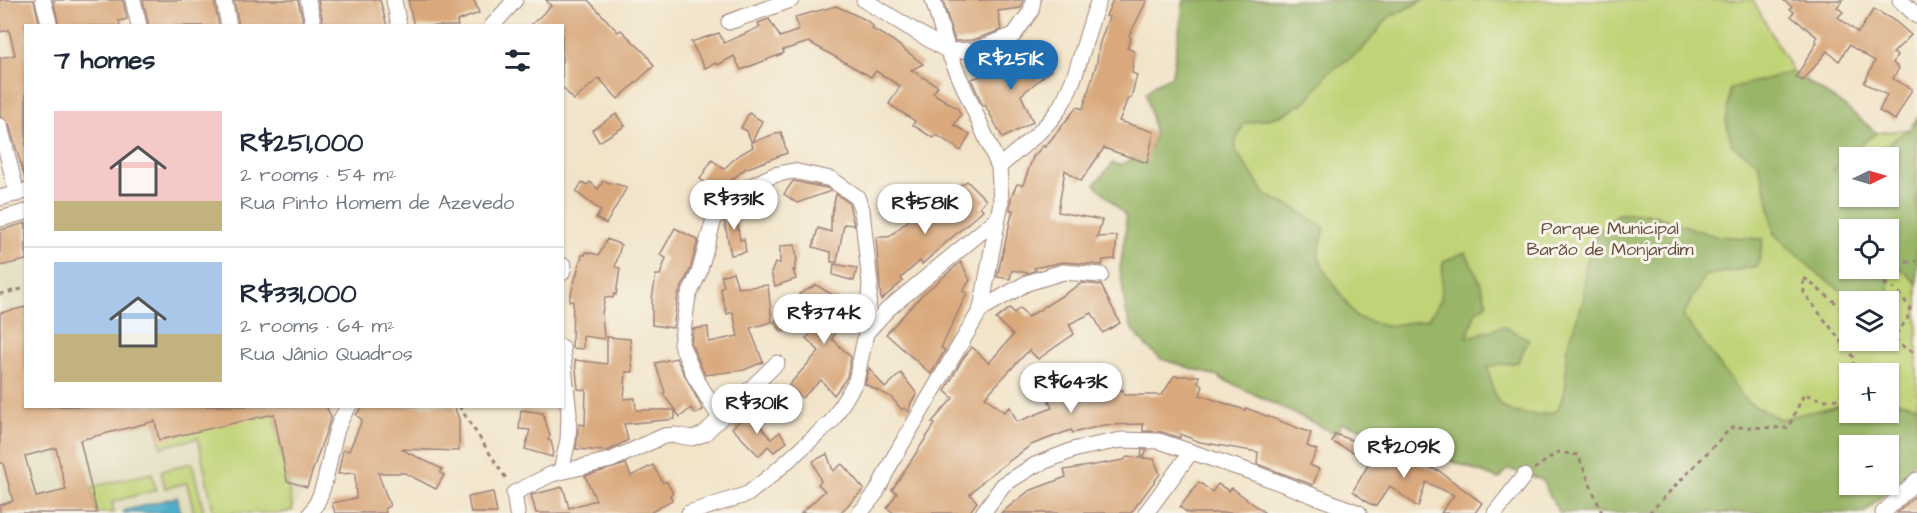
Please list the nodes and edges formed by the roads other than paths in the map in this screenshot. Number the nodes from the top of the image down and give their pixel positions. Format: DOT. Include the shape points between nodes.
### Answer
graph roads {
  1 [pos="43,0"];
  2 [pos="133,0"];
  3 [pos="224,0"];
  4 [pos="308,0"];
  5 [pos="394,0"];
  6 [pos="515,0"];
  7 [pos="791,0"];
  8 [pos="864,0"];
  9 [pos="933,0"];
  10 [pos="1033,0"];
  11 [pos="1099,0"];
  12 [pos="1899,0"];
  13 [pos="1917,16"];
  14 [pos="729,22"];
  15 [pos="49,24"];
  16 [pos="139,24"];
  17 [pos="229,24"];
  18 [pos="314,24"];
  19 [pos="399,24"];
  20 [pos="494,24"];
  21 [pos="948,51"];
  22 [pos="0,126"];
  23 [pos="999,166"];
  24 [pos="21,193"];
  25 [pos="0,198"];
  26 [pos="24,213"];
  27 [pos="998,218"];
  28 [pos="0,219"];
  29 [pos="1101,275"];
  30 [pos="981,309"];
  31 [pos="866,333"];
  32 [pos="777,363"];
  33 [pos="564,366"];
  34 [pos="347,408"];
  35 [pos="720,418"];
  36 [pos="1191,452"];
  37 [pos="561,471"];
  38 [pos="1524,476"];
  39 [pos="1917,480"];
  40 [pos="1333,508"];
  41 [pos="311,513"];
  42 [pos="517,513"];
  43 [pos="689,513"];
  44 [pos="860,513"];
  45 [pos="982,513"];
  46 [pos="1146,513"];
  47 [pos="1359,513"];
  48 [pos="1495,513"];
  49 [pos="1883,513"];
  1 -- 15 [label="street"];
  2 -- 16 [label="street"];
  3 -- 17 [label="street"];
  4 -- 18 [label="street"];
  5 -- 19 [label="street"];
  6 -- 20 [label="street"];
  7 -- 14 [label="street"];
  8 -- 21 [label="street"];
  9 -- 21 [label="street"];
  10 -- 21 [label="street" via="1031,11 1014,35 975,50"];
  11 -- 23 [label="street" via="1057,112"];
  12 -- 13 [label="street"];
  21 -- 23 [label="street"];
  22 -- 24 [label="street"];
  23 -- 27 [label="street"];
  24 -- 25 [label="street"];
  26 -- 28 [label="street"];
  27 -- 30 [label="street"];
  27 -- 31 [label="street" via="888,309"];
  29 -- 30 [label="street" via="1063,272 1017,287"];
  30 -- 44 [label="street" via="876,493"];
  31 -- 35 [label="street" via="870,284 862,210 857,197 831,179 793,171 758,181 732,195 717,208 699,273 688,297 681,344 695,377"];
  31 -- 43 [label="street" via="856,381 832,421 817,437 748,494"];
  32 -- 35 [label="street"];
  33 -- 37 [label="street" via="569,414"];
  34 -- 41 [label="street" via="340,417 329,471"];
  35 -- 37 [label="street" via="704,434 692,438 664,436 611,460"];
  36 -- 40 [label="street"];
  36 -- 45 [label="street" via="1159,441 1121,440 1076,449 1035,465 1003,485"];
  36 -- 46 [label="street"];
  37 -- 42 [label="street" via="514,493"];
  38 -- 48 [label="street"];
  39 -- 49 [label="street"];
  40 -- 47 [label="street"];
}
